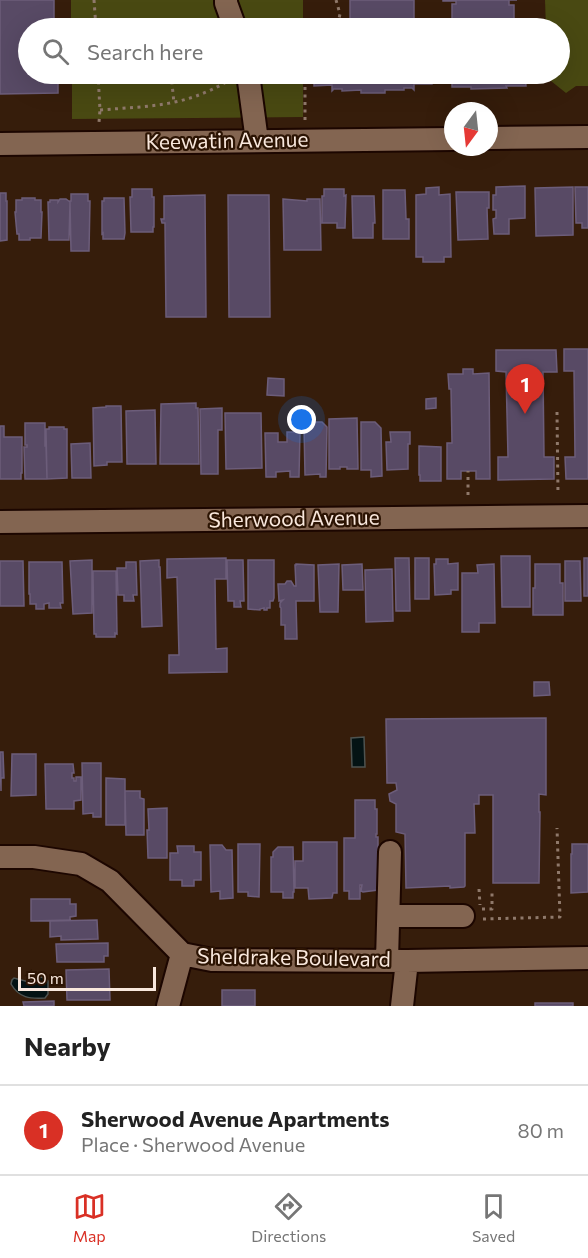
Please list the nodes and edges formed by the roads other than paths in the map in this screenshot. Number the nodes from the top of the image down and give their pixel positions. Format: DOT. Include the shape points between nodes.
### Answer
graph roads {
  1 [pos="241,84"];
  2 [pos="588,137"];
  3 [pos="498,138"];
  4 [pos="444,139"];
  5 [pos="257,141"];
  6 [pos="0,144"];
  7 [pos="588,516"];
  8 [pos="0,522"];
  9 [pos="390,852"];
  10 [pos="0,857"];
  11 [pos="472,913"];
  12 [pos="389,916"];
  13 [pos="182,954"];
  14 [pos="588,958"];
  15 [pos="397,960"];
  16 [pos="168,1006"];
  17 [pos="402,1006"];
  1 -- 5 [label="street"];
  2 -- 3 [label="street"];
  4 -- 5 [label="street, Keewatin Avenue"];
  5 -- 6 [label="street, Keewatin Avenue"];
  7 -- 8 [label="street, Sherwood Avenue"];
  9 -- 12 [label="street"];
  10 -- 13 [label="street, Sheldrake Boulevard" via="81,864 110,881"];
  11 -- 12 [label="street"];
  12 -- 15 [label="street"];
  13 -- 15 [label="street, Sheldrake Boulevard" via="212,960"];
  13 -- 16 [label="street"];
  14 -- 15 [label="street, Sheldrake Boulevard"];
  15 -- 17 [label="street"];
}
